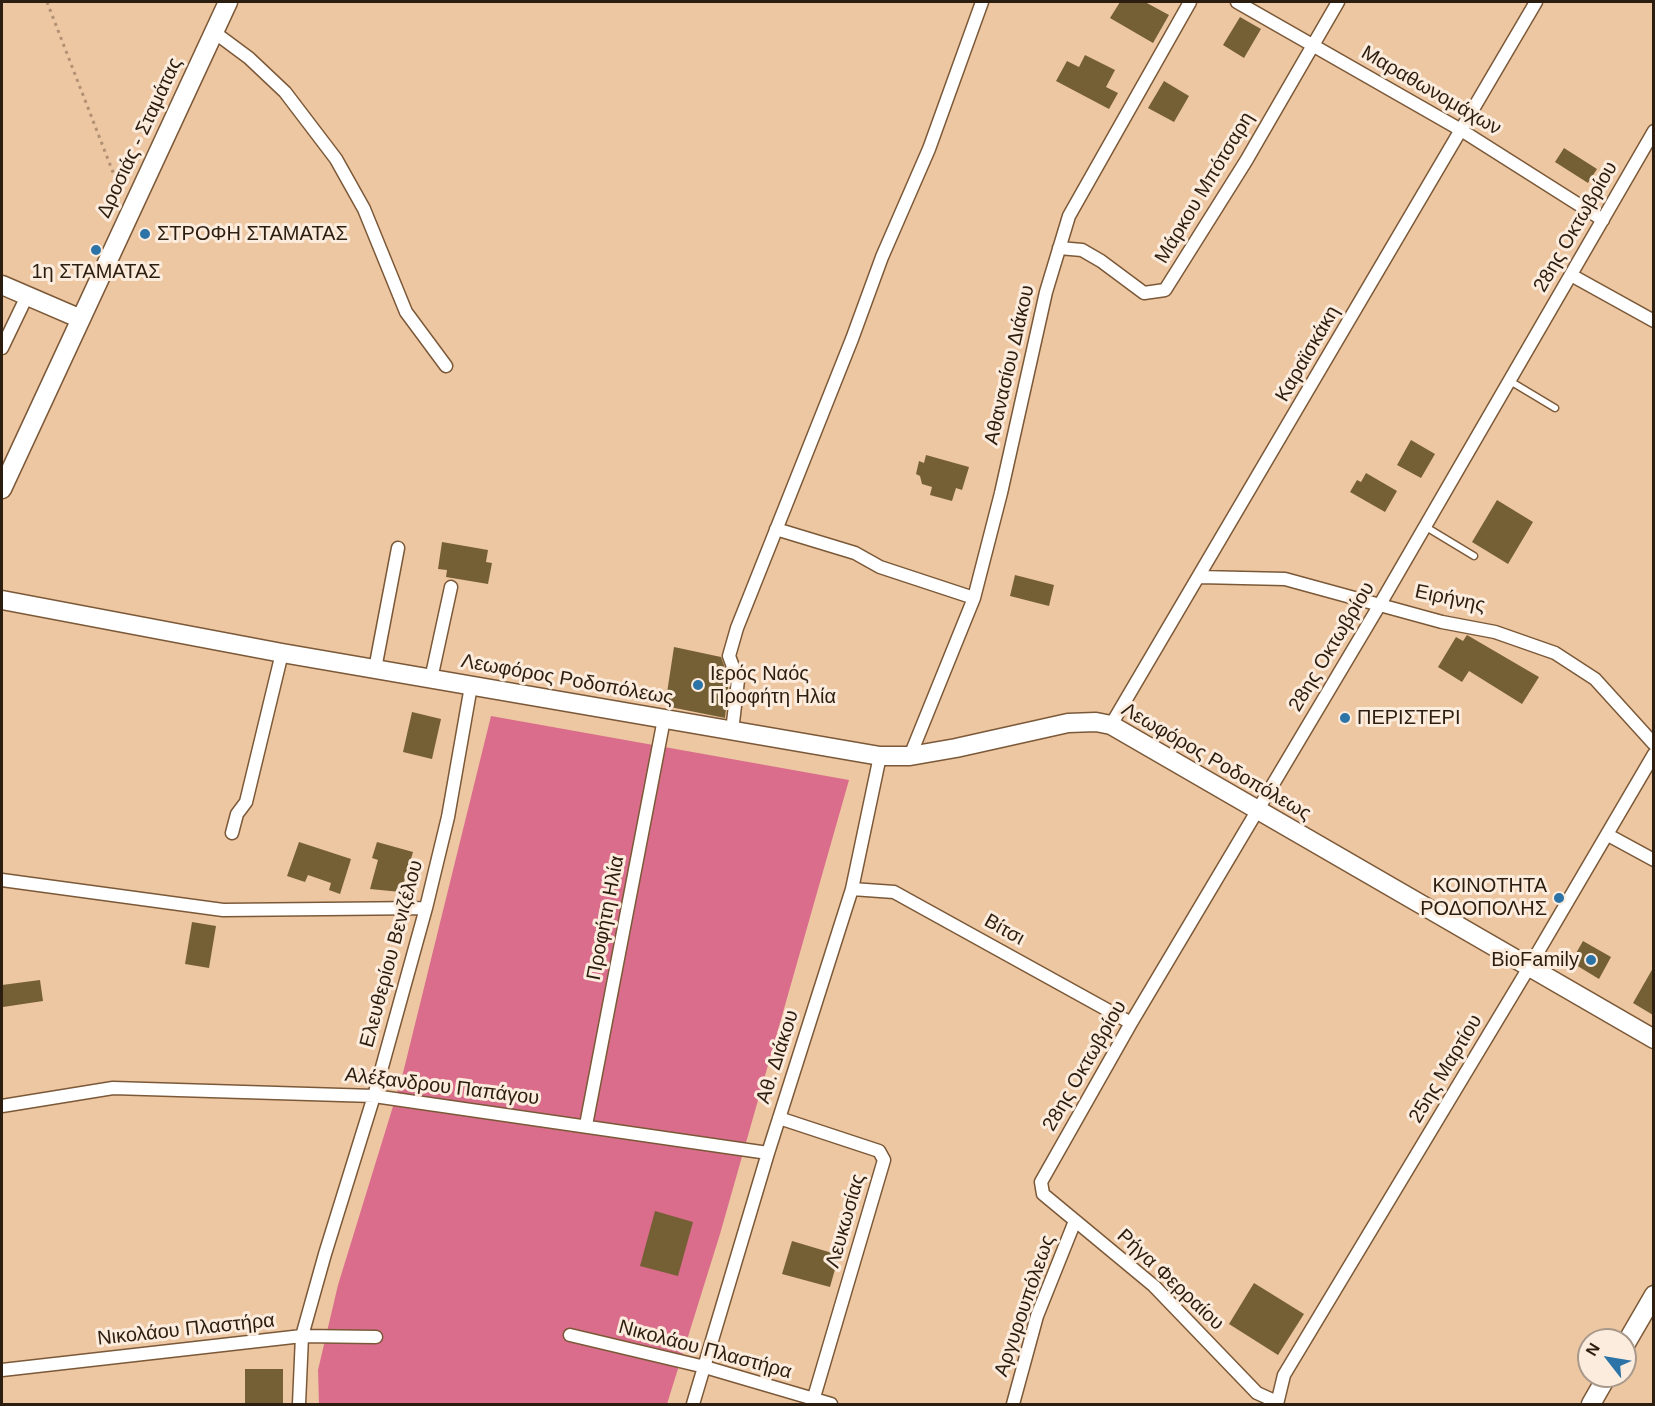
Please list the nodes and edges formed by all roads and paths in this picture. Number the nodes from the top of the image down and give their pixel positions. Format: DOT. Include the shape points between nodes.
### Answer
graph roads {
  1 [pos="47,2"];
  2 [pos="228,2"];
  3 [pos="982,2"];
  4 [pos="1190,2"];
  5 [pos="1237,2"];
  6 [pos="1338,2"];
  7 [pos="1536,2"];
  8 [pos="214,32"];
  9 [pos="1313,45"];
  10 [pos="1461,130"];
  11 [pos="1653,131"];
  12 [pos="130,214"];
  13 [pos="1603,220"];
  14 [pos="1059,248"];
  15 [pos="1571,275"];
  16 [pos="2,285"];
  17 [pos="27,296"];
  18 [pos="81,319"];
  19 [pos="1653,321"];
  20 [pos="2,348"];
  21 [pos="446,366"];
  22 [pos="1510,381"];
  23 [pos="1555,408"];
  24 [pos="2,489"];
  25 [pos="1426,527"];
  26 [pos="776,529"];
  27 [pos="398,548"];
  28 [pos="1474,556"];
  29 [pos="1200,577"];
  30 [pos="451,587"];
  31 [pos="974,598"];
  32 [pos="2,600"];
  33 [pos="1379,606"];
  34 [pos="282,653"];
  35 [pos="375,669"];
  36 [pos="431,679"];
  37 [pos="471,686"];
  38 [pos="664,719"];
  39 [pos="1111,725"];
  40 [pos="732,731"];
  41 [pos="1653,744"];
  42 [pos="1653,754"];
  43 [pos="880,756"];
  44 [pos="910,756"];
  45 [pos="1257,811"];
  46 [pos="232,833"];
  47 [pos="1608,835"];
  48 [pos="1653,860"];
  49 [pos="2,880"];
  50 [pos="852,889"];
  51 [pos="426,908"];
  52 [pos="1528,969"];
  53 [pos="1131,1023"];
  54 [pos="1653,1039"];
  55 [pos="374,1095"];
  56 [pos="2,1106"];
  57 [pos="779,1118"];
  58 [pos="586,1125"];
  59 [pos="768,1153"];
  60 [pos="1041,1182"];
  61 [pos="1076,1221"];
  62 [pos="1653,1294"];
  63 [pos="1634,1328"];
  64 [pos="570,1335"];
  65 [pos="302,1336"];
  66 [pos="376,1336"];
  67 [pos="705,1367"];
  68 [pos="2,1370"];
  69 [pos="1600,1388"];
  70 [pos="813,1402"];
  71 [pos="1277,1403"];
  72 [pos="299,1404"];
  73 [pos="693,1404"];
  74 [pos="831,1404"];
  75 [pos="1013,1404"];
  76 [pos="1591,1404"];
  1 -- 12 [label="path"];
  2 -- 8 [label="street, Δροσιάς - Σταμάτας"];
  3 -- 26 [label="street" via="929,149 882,257"];
  4 -- 14 [label="street, Αθανασίου Διάκου" via="1069,216"];
  5 -- 9 [label="street, Μαραθωνομάχων"];
  6 -- 9 [label="street, Μάρκου Μπότσαρη"];
  7 -- 10 [label="street, Καραϊσκάκη"];
  8 -- 12 [label="street, Δροσιάς - Σταμάτας"];
  8 -- 21 [label="street" via="285,92 336,159 364,209 406,312"];
  9 -- 10 [label="street, Μαραθωνομάχων"];
  9 -- 14 [label="street, Μάρκου Μπότσαρη" via="1165,290 1144,293 1082,250"];
  10 -- 13 [label="street, Μαραθωνομάχων"];
  10 -- 29 [label="street, Καραϊσκάκη"];
  11 -- 13 [label="street, 28ης Οκτωβρίου"];
  12 -- 18 [label="street, Δροσιάς - Σταμάτας"];
  13 -- 15 [label="street, 28ης Οκτωβρίου"];
  14 -- 31 [label="street, Αθανασίου Διάκου"];
  15 -- 19 [label="street"];
  15 -- 22 [label="street, 28ης Οκτωβρίου"];
  16 -- 17 [label="street"];
  17 -- 18 [label="street"];
  17 -- 20 [label="street"];
  18 -- 24 [label="street, Δροσιάς - Σταμάτας"];
  22 -- 23 [label="lane"];
  22 -- 25 [label="street, 28ης Οκτωβρίου"];
  25 -- 28 [label="lane"];
  25 -- 33 [label="street, 28ης Οκτωβρίου"];
  26 -- 31 [label="street" via="855,553 880,567"];
  26 -- 40 [label="street" via="729,656 738,680"];
  27 -- 35 [label="street"];
  29 -- 33 [label="street, Ειρήνης" via="1285,579"];
  29 -- 39 [label="street, Καραϊσκάκη"];
  30 -- 36 [label="street"];
  31 -- 44 [label="street, Αθανασίου Διάκου"];
  32 -- 34 [label="street, Λεωφόρος Ροδοπόλεως"];
  33 -- 41 [label="street, Ειρήνης" via="1495,632 1555,653 1595,680"];
  33 -- 45 [label="street, 28ης Οκτωβρίου"];
  34 -- 35 [label="street, Λεωφόρος Ροδοπόλεως"];
  34 -- 46 [label="street" via="246,802 237,814"];
  35 -- 36 [label="street, Λεωφόρος Ροδοπόλεως"];
  36 -- 37 [label="street, Λεωφόρος Ροδοπόλεως"];
  37 -- 38 [label="street, Λεωφόρος Ροδοπόλεως"];
  37 -- 51 [label="street, Ελευθερίου Βενιζέλου" via="448,817"];
  38 -- 40 [label="street, Λεωφόρος Ροδοπόλεως"];
  38 -- 58 [label="street, Προφήτη Ηλία"];
  39 -- 44 [label="street, Λεωφόρος Ροδοπόλεως" via="1068,723"];
  39 -- 45 [label="street, Λεωφόρος Ροδοπόλεως"];
  40 -- 43 [label="street, Λεωφόρος Ροδοπόλεως"];
  42 -- 47 [label="street, 25ης Μαρτίου"];
  43 -- 44 [label="street, Λεωφόρος Ροδοπόλεως"];
  43 -- 50 [label="street, Αθ. Διάκου"];
  45 -- 52 [label="street, Λεωφόρος Ροδοπόλεως"];
  45 -- 53 [label="street, 28ης Οκτωβρίου"];
  47 -- 48 [label="street"];
  47 -- 52 [label="street, 25ης Μαρτίου"];
  49 -- 51 [label="street" via="223,910"];
  50 -- 53 [label="street, Βίτσι" via="894,892"];
  50 -- 57 [label="street, Αθ. Διάκου"];
  51 -- 55 [label="street, Ελευθερίου Βενιζέλου"];
  52 -- 54 [label="street, Λεωφόρος Ροδοπόλεως"];
  52 -- 71 [label="street, 25ης Μαρτίου" via="1284,1375"];
  53 -- 60 [label="street, 28ης Οκτωβρίου"];
  55 -- 56 [label="street, Αλέξανδρου Παπάγου" via="113,1088"];
  55 -- 58 [label="street, Αλέξανδρου Παπάγου"];
  55 -- 65 [label="street, Ελευθερίου Βενιζέλου"];
  57 -- 59 [label="street, Αθ. Διάκου"];
  57 -- 70 [label="street, Λευκωσίας" via="879,1151 884,1160"];
  58 -- 59 [label="street, Αλέξανδρου Παπάγου"];
  59 -- 67 [label="street, Αθ. Διάκου"];
  60 -- 61 [label="street, Ρήγα Φερραίου" via="1043,1194"];
  61 -- 71 [label="street, Ρήγα Φερραίου" via="1154,1286 1257,1393"];
  61 -- 75 [label="street, Αργυρουπόλεως" via="1037,1316"];
  62 -- 63 [label="street"];
  64 -- 67 [label="street, Νικολάου Πλαστήρα"];
  65 -- 66 [label="street, Νικολάου Πλαστήρα"];
  65 -- 68 [label="street, Νικολάου Πλαστήρα"];
  65 -- 72 [label="street, Ελευθερίου Βενιζέλου"];
  67 -- 70 [label="street, Νικολάου Πλαστήρα"];
  67 -- 73 [label="street, Αθ. Διάκου"];
  69 -- 76 [label="street"];
  70 -- 74 [label="street, Νικολάου Πλαστήρα"];
}
